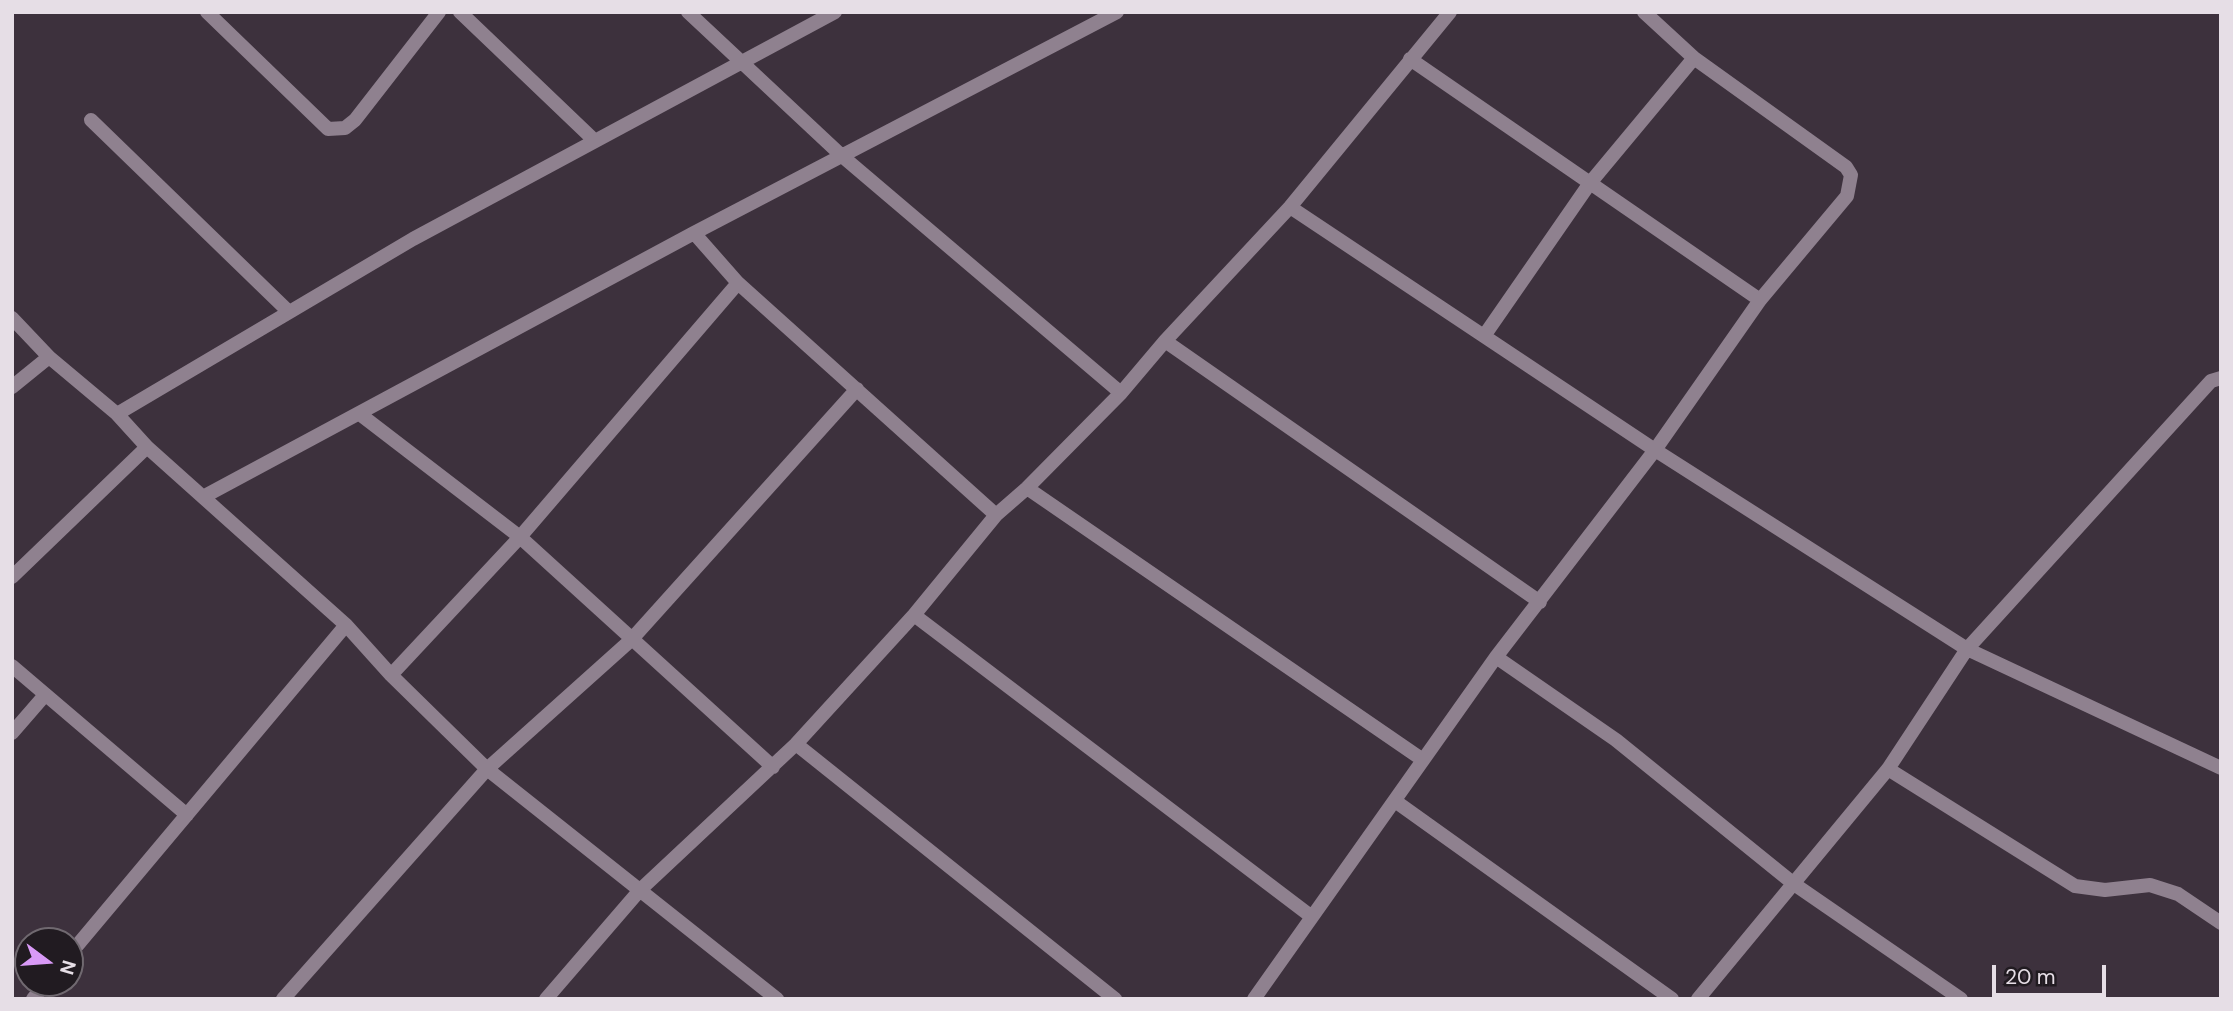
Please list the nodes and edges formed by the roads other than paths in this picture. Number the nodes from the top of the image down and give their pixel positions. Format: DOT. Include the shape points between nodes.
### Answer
graph roads {
  1 [pos="207,12"];
  2 [pos="439,12"];
  3 [pos="460,12"];
  4 [pos="688,12"];
  5 [pos="835,12"];
  6 [pos="1116,12"];
  7 [pos="1450,12"];
  8 [pos="1644,12"];
  9 [pos="1694,58"];
  10 [pos="1410,59"];
  11 [pos="744,63"];
  12 [pos="91,120"];
  13 [pos="595,141"];
  14 [pos="842,156"];
  15 [pos="1590,183"];
  16 [pos="1290,207"];
  17 [pos="694,233"];
  18 [pos="738,283"];
  19 [pos="1760,300"];
  20 [pos="289,312"];
  21 [pos="12,318"];
  22 [pos="1484,336"];
  23 [pos="1165,341"];
  24 [pos="49,357"];
  25 [pos="2221,378"];
  26 [pos="12,387"];
  27 [pos="857,389"];
  28 [pos="1121,393"];
  29 [pos="117,414"];
  30 [pos="361,415"];
  31 [pos="147,447"];
  32 [pos="1655,450"];
  33 [pos="1027,488"];
  34 [pos="203,497"];
  35 [pos="996,515"];
  36 [pos="520,537"];
  37 [pos="12,577"];
  38 [pos="1540,602"];
  39 [pos="914,614"];
  40 [pos="346,625"];
  41 [pos="631,640"];
  42 [pos="1967,649"];
  43 [pos="1496,657"];
  44 [pos="12,666"];
  45 [pos="391,675"];
  46 [pos="45,695"];
  47 [pos="12,733"];
  48 [pos="796,744"];
  49 [pos="1423,760"];
  50 [pos="774,767"];
  51 [pos="2221,768"];
  52 [pos="487,769"];
  53 [pos="1888,769"];
  54 [pos="1395,802"];
  55 [pos="187,816"];
  56 [pos="1794,884"];
  57 [pos="640,890"];
  58 [pos="1312,917"];
  59 [pos="2221,923"];
  60 [pos="84,937"];
  61 [pos="283,999"];
  62 [pos="546,999"];
  63 [pos="777,999"];
  64 [pos="1115,999"];
  65 [pos="1254,999"];
  66 [pos="1672,999"];
  67 [pos="1698,999"];
  68 [pos="1961,999"];
  1 -- 2 [label="street" via="328,129 345,128 355,120"];
  3 -- 13 [label="street"];
  4 -- 11 [label="street"];
  5 -- 11 [label="street"];
  6 -- 14 [label="street"];
  7 -- 10 [label="street"];
  8 -- 9 [label="street"];
  9 -- 15 [label="street"];
  9 -- 19 [label="street" via="1851,175 1847,196"];
  10 -- 15 [label="street"];
  10 -- 16 [label="street"];
  11 -- 13 [label="street"];
  11 -- 14 [label="street"];
  12 -- 20 [label="street"];
  13 -- 20 [label="street"];
  14 -- 17 [label="street"];
  14 -- 28 [label="street"];
  15 -- 19 [label="street"];
  15 -- 22 [label="street"];
  16 -- 22 [label="street"];
  16 -- 23 [label="street"];
  17 -- 18 [label="street"];
  17 -- 30 [label="street"];
  18 -- 27 [label="street"];
  18 -- 36 [label="street"];
  19 -- 32 [label="street"];
  20 -- 29 [label="street"];
  21 -- 24 [label="street"];
  22 -- 32 [label="street"];
  23 -- 28 [label="street"];
  23 -- 38 [label="street"];
  24 -- 26 [label="street"];
  24 -- 29 [label="street"];
  25 -- 42 [label="street" via="2211,381"];
  27 -- 35 [label="street"];
  27 -- 41 [label="street"];
  28 -- 33 [label="street"];
  29 -- 31 [label="street"];
  30 -- 34 [label="street"];
  30 -- 36 [label="street"];
  31 -- 34 [label="street"];
  31 -- 37 [label="street"];
  32 -- 38 [label="street"];
  32 -- 42 [label="street"];
  33 -- 35 [label="street"];
  33 -- 49 [label="street"];
  34 -- 40 [label="street"];
  35 -- 39 [label="street"];
  36 -- 41 [label="street"];
  36 -- 45 [label="street"];
  38 -- 43 [label="street"];
  39 -- 48 [label="street"];
  39 -- 58 [label="street"];
  40 -- 45 [label="street"];
  40 -- 55 [label="street"];
  41 -- 50 [label="street"];
  41 -- 52 [label="street"];
  42 -- 51 [label="street"];
  42 -- 53 [label="street"];
  43 -- 49 [label="street"];
  43 -- 56 [label="street" via="1616,740"];
  44 -- 46 [label="street"];
  45 -- 52 [label="street"];
  46 -- 47 [label="street"];
  46 -- 55 [label="street"];
  48 -- 50 [label="street"];
  48 -- 64 [label="street"];
  49 -- 54 [label="street"];
  50 -- 57 [label="street"];
  52 -- 57 [label="street"];
  52 -- 61 [label="street"];
  53 -- 56 [label="street"];
  53 -- 59 [label="street" via="2075,886 2105,890 2150,885 2178,894"];
  54 -- 58 [label="street"];
  54 -- 66 [label="street"];
  55 -- 60 [label="street"];
  56 -- 67 [label="street"];
  56 -- 68 [label="street"];
  57 -- 62 [label="street"];
  57 -- 63 [label="street"];
  58 -- 65 [label="street"];
}
